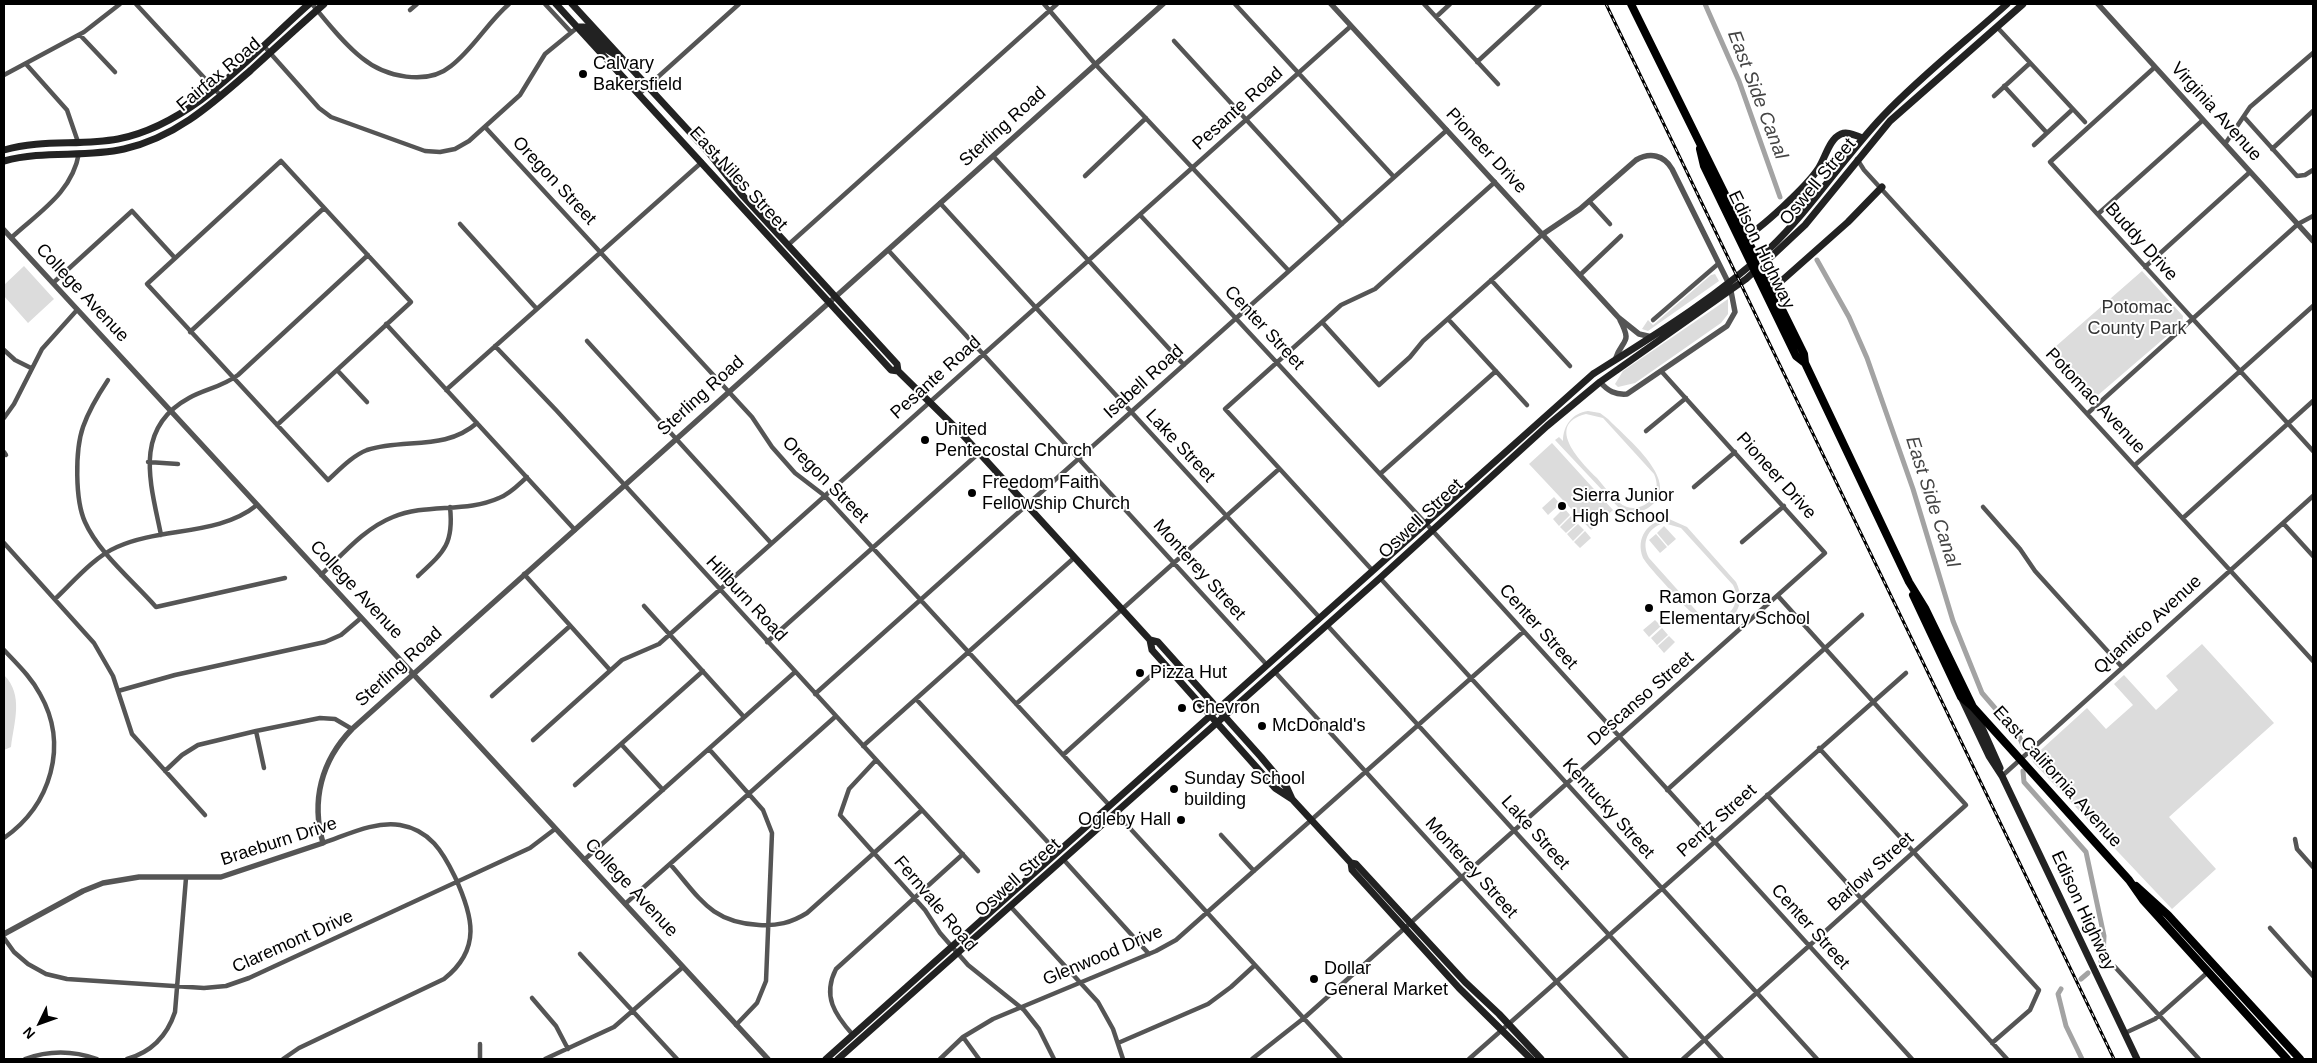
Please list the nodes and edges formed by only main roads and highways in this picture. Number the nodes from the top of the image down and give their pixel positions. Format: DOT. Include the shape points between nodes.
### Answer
graph roads {
  1 [pos="310,4"];
  2 [pos="324,4"];
  3 [pos="556,4"];
  4 [pos="572,4"];
  5 [pos="1631,4"];
  6 [pos="2007,4"];
  7 [pos="2023,4"];
  8 [pos="578,27"];
  9 [pos="1972,35"];
  10 [pos="623,59"];
  11 [pos="1944,72"];
  12 [pos="1863,138"];
  13 [pos="1699,145"];
  14 [pos="4,150"];
  15 [pos="4,161"];
  16 [pos="702,162"];
  17 [pos="1882,187"];
  18 [pos="740,192"];
  19 [pos="753,218"];
  20 [pos="1747,236"];
  21 [pos="1739,240"];
  22 [pos="788,245"];
  23 [pos="1769,292"];
  24 [pos="1718,294"];
  25 [pos="898,371"];
  26 [pos="1909,582"];
  27 [pos="1150,640"];
  28 [pos="1960,697"];
  29 [pos="1973,707"];
  30 [pos="1218,710"];
  31 [pos="1211,716"];
  32 [pos="1223,716"];
  33 [pos="1216,722"];
  34 [pos="1149,770"];
  35 [pos="2002,776"];
  36 [pos="1292,799"];
  37 [pos="1110,806"];
  38 [pos="1116,813"];
  39 [pos="1076,847"];
  40 [pos="2129,880"];
  41 [pos="1407,925"];
  42 [pos="2208,972"];
  43 [pos="2247,1001"];
  44 [pos="826,1059"];
  45 [pos="838,1059"];
  46 [pos="1531,1059"];
  47 [pos="1541,1059"];
  48 [pos="2138,1059"];
  49 [pos="2287,1059"];
  50 [pos="2300,1059"];
  1 -- 14 [label="main road, Fairfax Road" via="215,88 183,112 142,132 105,141 43,142"];
  2 -- 15 [label="main road, Fairfax Road" via="222,96 191,121 161,137 121,150 45,153"];
  3 -- 8 [label="main road, East Niles Street"];
  4 -- 10 [label="main road, East Niles Street"];
  5 -- 13 [label="main road, Edison Highway"];
  6 -- 9 [label="main road, Oswell Street"];
  7 -- 11 [label="main road, Oswell Street"];
  8 -- 10 [label="main road" via="584,27 606,49"];
  8 -- 16 [label="main road, East Niles Street"];
  9 -- 11 [label="main road" via="1944,67"];
  9 -- 12 [label="main road, Oswell Street"];
  10 -- 18 [label="main road, East Niles Street" via="710,154"];
  11 -- 24 [label="main road, Oswell Street" via="1890,121 1805,225 1774,256"];
  12 -- 20 [label="main road, Oswell Street" via="1845,133 1834,138 1811,178"];
  12 -- 24 [label="main road, Oswell Street" via="1799,219"];
  13 -- 20 [label="main road, Edison Highway" via="1711,162"];
  13 -- 21 [label="main road, Edison Highway" via="1704,166"];
  16 -- 18 [label="main road" via="706,161 730,187"];
  16 -- 19 [label="main road, East Niles Street"];
  17 -- 23 [label="main road"];
  18 -- 22 [label="main road, East Niles Street"];
  19 -- 22 [label="main road" via="784,246"];
  19 -- 25 [label="main road, East Niles Street" via="891,370"];
  20 -- 21 [label="main road, Oswell Street"];
  20 -- 23 [label="main road, Edison Highway"];
  21 -- 23 [label="main road, Edison Highway"];
  22 -- 25 [label="main road, East Niles Street" via="897,364"];
  23 -- 26 [label="main road, Edison Highway" via="1804,354 1805,363"];
  24 -- 30 [label="main road, Oswell Street" via="1593,374"];
  24 -- 32 [label="main road, Oswell Street" via="1600,382"];
  25 -- 27 [label="main road, East Niles Street" via="979,453"];
  26 -- 28 [label="main road, Edison Highway" via="1918,610"];
  26 -- 29 [label="main road, Edison Highway"];
  27 -- 30 [label="main road, East Niles Street" via="1158,642"];
  27 -- 31 [label="main road, East Niles Street" via="1152,650"];
  28 -- 29 [label="main road, East California Avenue"];
  28 -- 35 [label="main road, Edison Highway"];
  29 -- 35 [label="main road, Edison Highway"];
  29 -- 40 [label="main road, East California Avenue"];
  30 -- 31 [label="main road, Oswell Street"];
  30 -- 32 [label="main road, East Niles Street"];
  31 -- 33 [label="main road, East Niles Street"];
  31 -- 34 [label="main road, Oswell Street"];
  32 -- 33 [label="main road, Oswell Street"];
  32 -- 36 [label="main road, East Niles Street" via="1282,782"];
  33 -- 36 [label="main road, East Niles Street" via="1275,788"];
  33 -- 38 [label="main road, Oswell Street"];
  34 -- 37 [label="main road, Oswell Street"];
  34 -- 38 [label="main road" via="1140,784 1116,807"];
  35 -- 48 [label="main road, Edison Highway"];
  36 -- 41 [label="main road, East Niles Street" via="1351,864 1352,870"];
  37 -- 39 [label="main road" via="1109,813"];
  37 -- 44 [label="main road, Oswell Street"];
  38 -- 39 [label="main road, Oswell Street"];
  39 -- 45 [label="main road, Oswell Street"];
  40 -- 42 [label="main road, East California Avenue"];
  40 -- 43 [label="main road, East California Avenue" via="2168,915"];
  41 -- 46 [label="main road, East Niles Street" via="1459,988"];
  41 -- 47 [label="main road, East Niles Street"];
  42 -- 43 [label="main road"];
  42 -- 49 [label="main road, East California Avenue"];
  43 -- 50 [label="main road, East California Avenue"];
}
